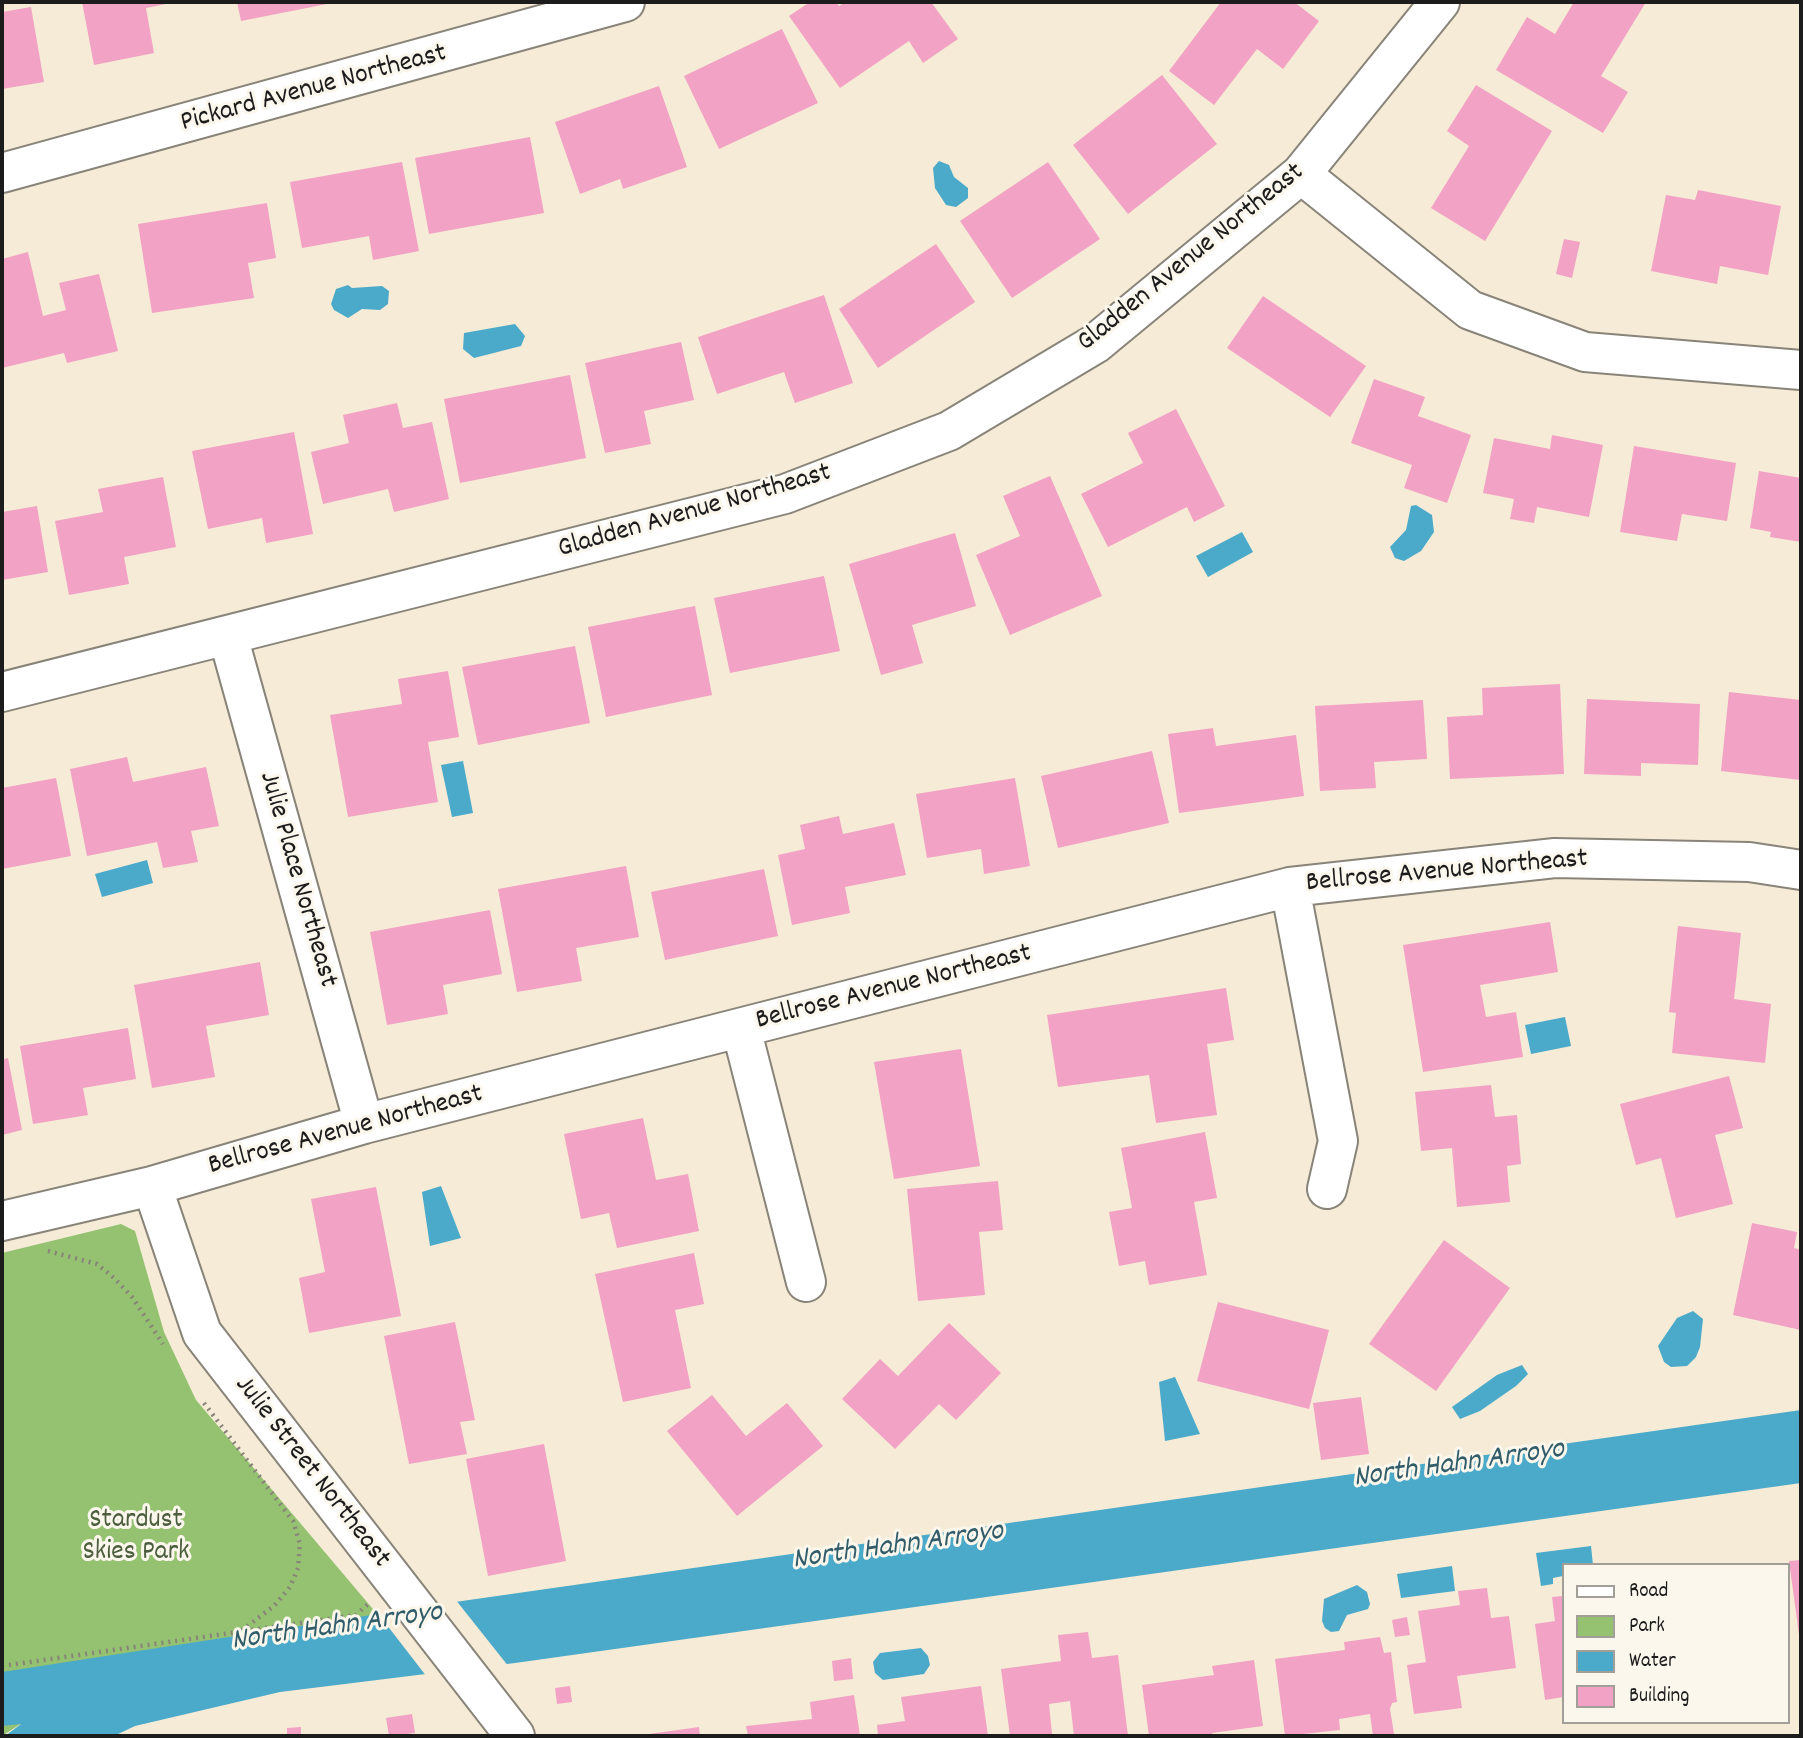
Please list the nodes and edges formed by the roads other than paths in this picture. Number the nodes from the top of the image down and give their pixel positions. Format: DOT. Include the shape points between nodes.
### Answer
graph roads {
  1 [pos="625,2"];
  2 [pos="1440,2"];
  3 [pos="2,173"];
  4 [pos="1301,174"];
  5 [pos="1801,370"];
  6 [pos="228,636"];
  7 [pos="2,692"];
  8 [pos="1801,870"];
  9 [pos="1290,887"];
  10 [pos="741,1028"];
  11 [pos="364,1125"];
  12 [pos="152,1186"];
  13 [pos="1327,1189"];
  14 [pos="2,1221"];
  15 [pos="806,1282"];
  16 [pos="515,1736"];
  1 -- 3 [label="street, Pickard Avenue Northeast"];
  2 -- 4 [label="street, Gladden Avenue Northeast"];
  4 -- 5 [label="street" via="1470,310 1585,352"];
  4 -- 6 [label="street, Gladden Avenue Northeast" via="1095,344 949,431 785,494"];
  6 -- 7 [label="street, Gladden Avenue Northeast"];
  6 -- 11 [label="street, Julie Place Northeast"];
  8 -- 9 [label="street, Bellrose Avenue Northeast" via="1749,862 1555,858"];
  9 -- 10 [label="street, Bellrose Avenue Northeast"];
  9 -- 13 [label="street" via="1338,1141"];
  10 -- 11 [label="street, Bellrose Avenue Northeast"];
  10 -- 15 [label="street"];
  11 -- 12 [label="street, Bellrose Avenue Northeast"];
  12 -- 14 [label="street, Bellrose Avenue Northeast"];
  12 -- 16 [label="street, Julie Street Northeast" via="202,1334 385,1592 482,1694"];
}
